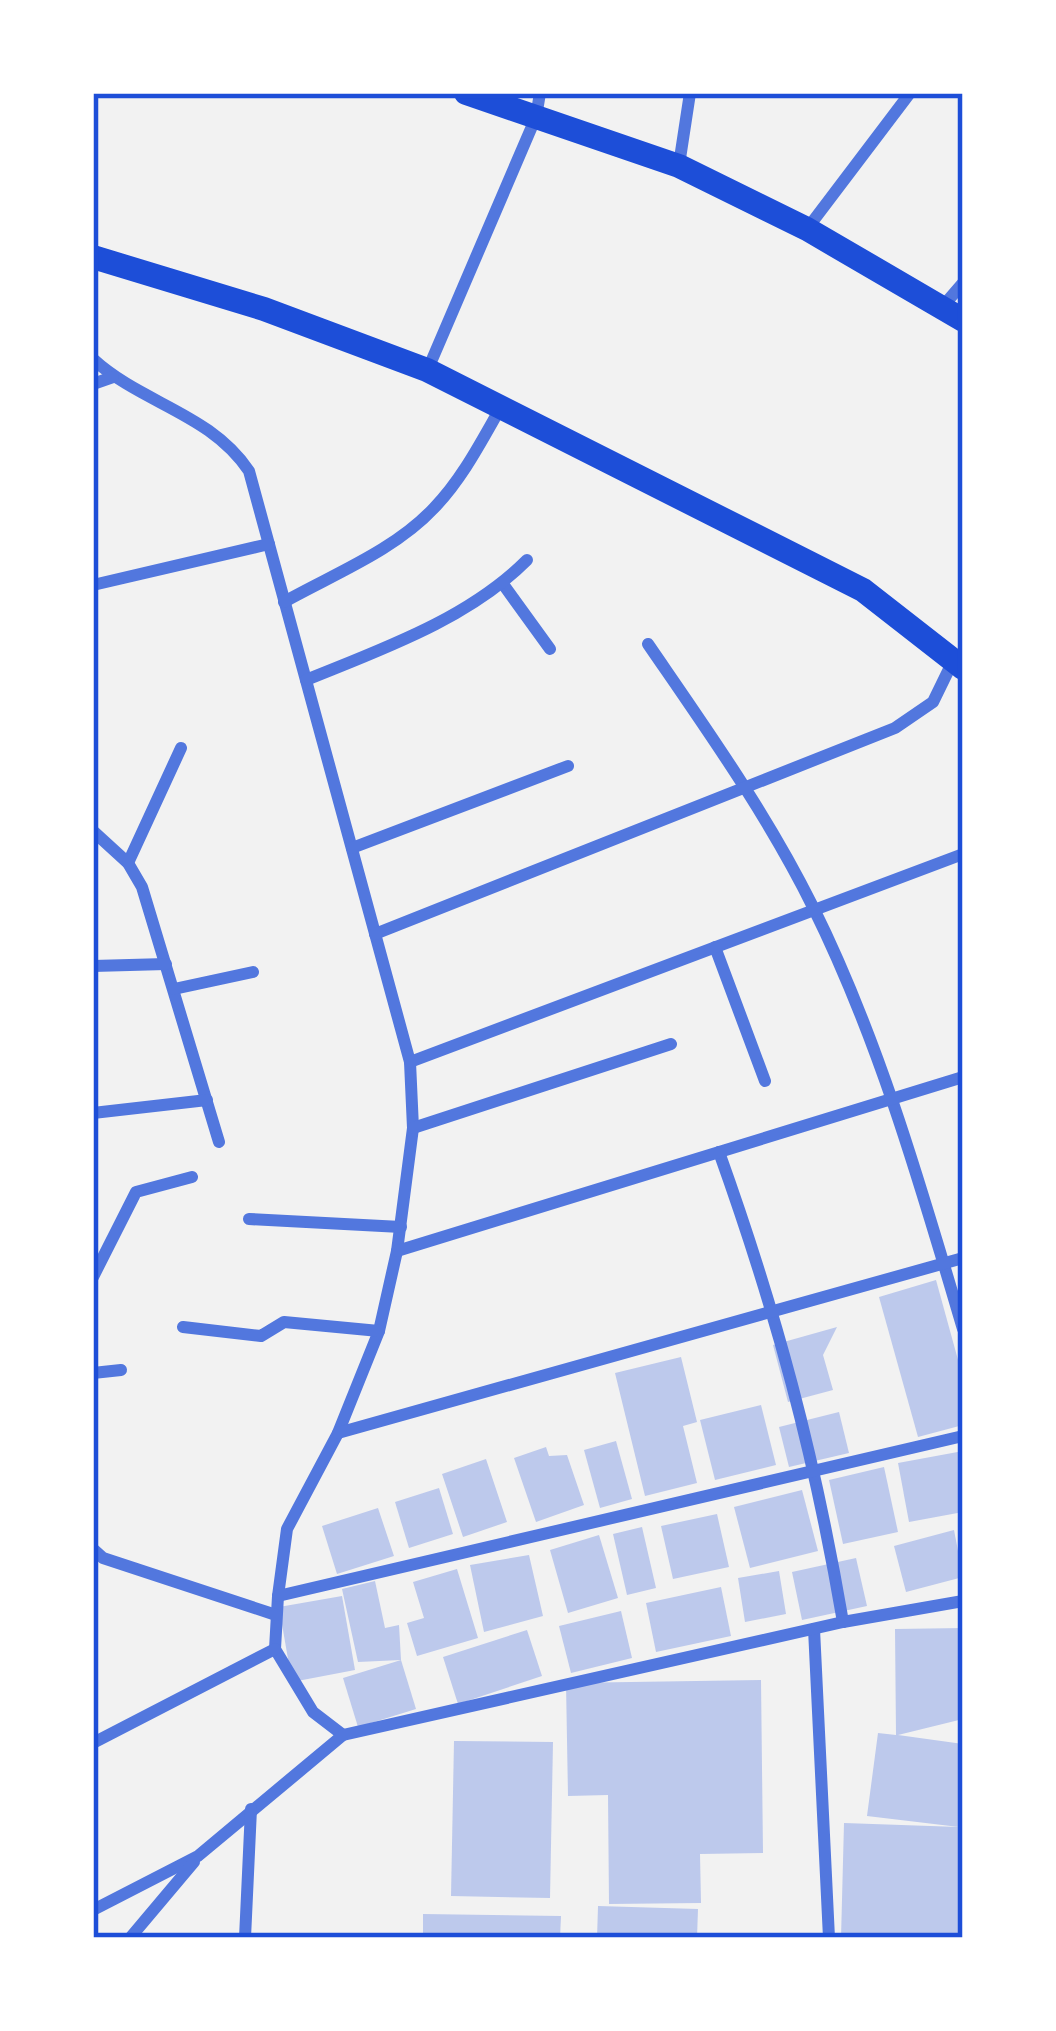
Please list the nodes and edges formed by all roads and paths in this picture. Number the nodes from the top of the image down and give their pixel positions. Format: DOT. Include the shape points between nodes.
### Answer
graph roads {
  1 [pos="466,93"];
  2 [pos="690,93"];
  3 [pos="910,93"];
  4 [pos="538,105"];
  5 [pos="679,166"];
  6 [pos="807,229"];
  7 [pos="93,257"];
  8 [pos="963,284"];
  9 [pos="953,313"];
  10 [pos="93,359"];
  11 [pos="428,370"];
  12 [pos="113,377"];
  13 [pos="93,384"];
  14 [pos="502,406"];
  15 [pos="269,544"];
  16 [pos="527,560"];
  17 [pos="503,584"];
  18 [pos="93,585"];
  19 [pos="284,602"];
  20 [pos="648,644"];
  21 [pos="550,649"];
  22 [pos="958,664"];
  23 [pos="306,680"];
  24 [pos="181,748"];
  25 [pos="568,766"];
  26 [pos="747,787"];
  27 [pos="93,831"];
  28 [pos="352,848"];
  29 [pos="963,854"];
  30 [pos="128,863"];
  31 [pos="814,910"];
  32 [pos="375,934"];
  33 [pos="715,947"];
  34 [pos="166,964"];
  35 [pos="93,966"];
  36 [pos="254,972"];
  37 [pos="174,989"];
  38 [pos="671,1044"];
  39 [pos="410,1062"];
  40 [pos="963,1078"];
  41 [pos="765,1081"];
  42 [pos="207,1100"];
  43 [pos="891,1100"];
  44 [pos="93,1113"];
  45 [pos="413,1128"];
  46 [pos="219,1142"];
  47 [pos="719,1152"];
  48 [pos="192,1177"];
  49 [pos="249,1219"];
  50 [pos="401,1227"];
  51 [pos="397,1251"];
  52 [pos="963,1258"];
  53 [pos="944,1263"];
  54 [pos="93,1277"];
  55 [pos="775,1308"];
  56 [pos="183,1327"];
  57 [pos="963,1329"];
  58 [pos="380,1330"];
  59 [pos="121,1370"];
  60 [pos="93,1372"];
  61 [pos="338,1433"];
  62 [pos="963,1436"];
  63 [pos="817,1469"];
  64 [pos="93,1549"];
  65 [pos="278,1596"];
  66 [pos="963,1601"];
  67 [pos="276,1615"];
  68 [pos="843,1622"];
  69 [pos="814,1629"];
  70 [pos="275,1649"];
  71 [pos="343,1735"];
  72 [pos="93,1744"];
  73 [pos="251,1809"];
  74 [pos="198,1856"];
  75 [pos="93,1910"];
  76 [pos="130,1938"];
  77 [pos="245,1938"];
  78 [pos="829,1938"];
  1 -- 4 [label="main road"];
  2 -- 5 [label="street"];
  3 -- 6 [label="street"];
  4 -- 5 [label="main road"];
  4 -- 11 [label="street"];
  5 -- 6 [label="main road"];
  6 -- 9 [label="main road"];
  7 -- 11 [label="main road" via="264,308"];
  8 -- 9 [label="street"];
  10 -- 12 [label="street"];
  11 -- 14 [label="main road"];
  12 -- 13 [label="street"];
  12 -- 15 [label="street" via="231,444 249,471"];
  14 -- 19 [label="street" via="432,511"];
  14 -- 22 [label="main road" via="863,590"];
  15 -- 18 [label="street"];
  15 -- 19 [label="street"];
  16 -- 17 [label="street"];
  17 -- 21 [label="street"];
  17 -- 23 [label="street"];
  19 -- 23 [label="street"];
  20 -- 26 [label="street"];
  22 -- 26 [label="street" via="915,716"];
  23 -- 28 [label="street"];
  24 -- 30 [label="street"];
  25 -- 28 [label="street"];
  26 -- 31 [label="street"];
  26 -- 32 [label="street"];
  27 -- 30 [label="street"];
  28 -- 32 [label="street"];
  29 -- 31 [label="street"];
  30 -- 34 [label="street"];
  31 -- 33 [label="street"];
  31 -- 43 [label="street"];
  32 -- 39 [label="street"];
  33 -- 39 [label="street"];
  33 -- 41 [label="street"];
  34 -- 35 [label="street"];
  34 -- 37 [label="street"];
  36 -- 37 [label="street"];
  37 -- 42 [label="street"];
  38 -- 45 [label="street"];
  39 -- 45 [label="street"];
  40 -- 43 [label="street"];
  42 -- 44 [label="street"];
  42 -- 46 [label="street"];
  43 -- 47 [label="street"];
  43 -- 53 [label="street"];
  45 -- 50 [label="street"];
  47 -- 51 [label="street"];
  47 -- 55 [label="street"];
  48 -- 54 [label="street" via="136,1192"];
  49 -- 50 [label="street"];
  50 -- 51 [label="street"];
  51 -- 58 [label="street"];
  52 -- 53 [label="street"];
  53 -- 55 [label="street"];
  53 -- 57 [label="street"];
  55 -- 61 [label="street"];
  55 -- 63 [label="street"];
  56 -- 58 [label="street" via="261,1336 289,1322"];
  58 -- 61 [label="street"];
  59 -- 60 [label="street"];
  61 -- 65 [label="street" via="287,1529"];
  62 -- 63 [label="street"];
  63 -- 65 [label="street"];
  63 -- 68 [label="street"];
  64 -- 67 [label="street"];
  65 -- 67 [label="street"];
  66 -- 68 [label="street"];
  67 -- 70 [label="street"];
  68 -- 69 [label="street"];
  69 -- 71 [label="street"];
  69 -- 78 [label="street"];
  70 -- 71 [label="street" via="314,1712"];
  70 -- 72 [label="street"];
  71 -- 73 [label="street"];
  73 -- 74 [label="street"];
  73 -- 77 [label="street"];
  74 -- 75 [label="street"];
  74 -- 76 [label="street"];
}
